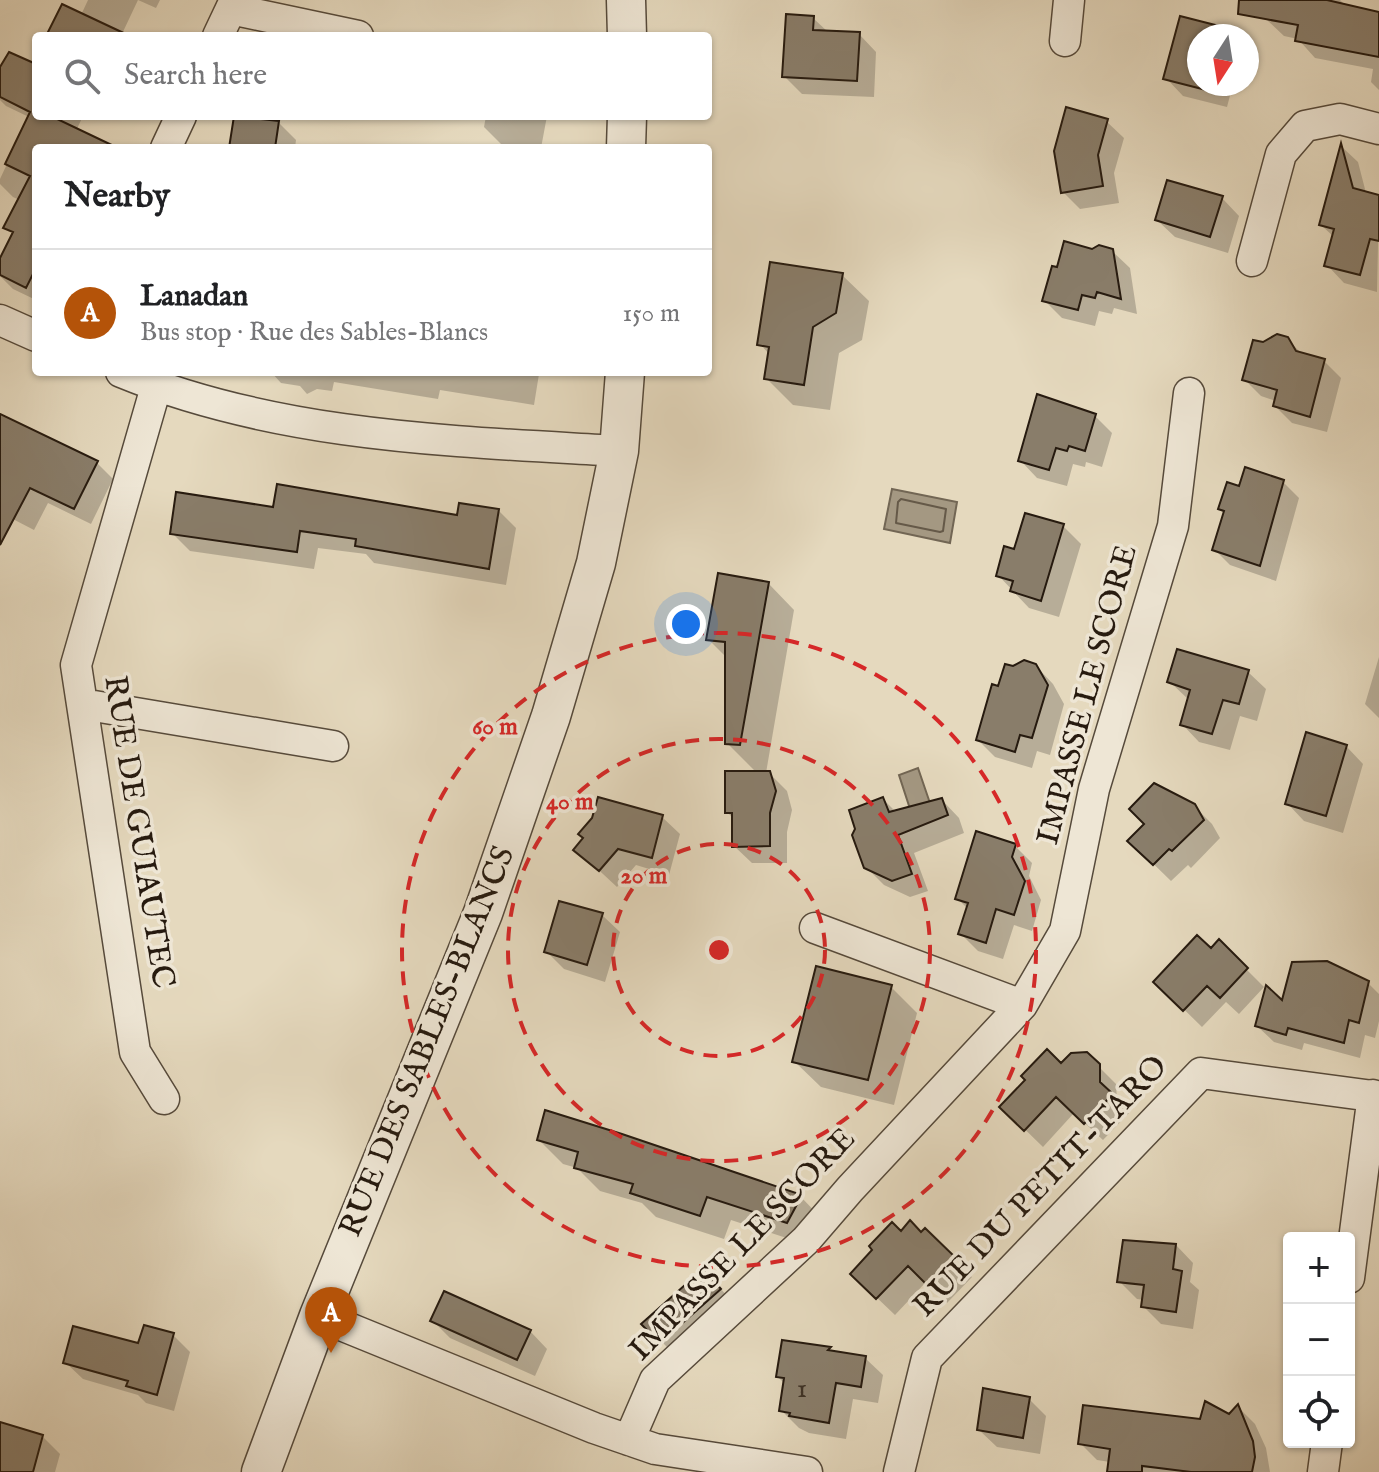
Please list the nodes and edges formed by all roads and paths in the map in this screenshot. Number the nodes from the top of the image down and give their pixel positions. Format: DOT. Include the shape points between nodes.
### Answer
graph roads {
  1 [pos="626,0"];
  2 [pos="1069,0"];
  3 [pos="228,15"];
  4 [pos="333,32"];
  5 [pos="627,32"];
  6 [pos="1065,41"];
  7 [pos="179,120"];
  8 [pos="627,120"];
  9 [pos="1379,129"];
  10 [pos="168,144"];
  11 [pos="626,144"];
  12 [pos="1252,261"];
  13 [pos="0,320"];
  14 [pos="32,334"];
  15 [pos="130,376"];
  16 [pos="625,376"];
  17 [pos="156,387"];
  18 [pos="1189,393"];
  19 [pos="619,451"];
  20 [pos="82,704"];
  21 [pos="333,746"];
  22 [pos="815,928"];
  23 [pos="1022,1005"];
  24 [pos="1376,1096"];
  25 [pos="164,1099"];
  26 [pos="1355,1238"];
  27 [pos="319,1316"];
  28 [pos="1326,1448"];
  29 [pos="645,1454"];
  30 [pos="261,1472"];
  31 [pos="807,1472"];
  32 [pos="899,1472"];
  33 [pos="1323,1472"];
  1 -- 5 [label="street"];
  2 -- 6 [label="street"];
  3 -- 4 [label="street"];
  7 -- 10 [label="street"];
  8 -- 11 [label="street"];
  9 -- 12 [label="street" via="1340,119 1305,126 1281,154"];
  13 -- 14 [label="street"];
  15 -- 17 [label="street"];
  16 -- 19 [label="street, RUE DES SABLES-BLANCS"];
  17 -- 19 [label="street" via="272,418 401,438"];
  17 -- 20 [label="street, RUE DE GUIAUTEC" via="76,665"];
  18 -- 23 [label="street, IMPASSE LE SCORE" via="1173,526 1094,789 1065,931"];
  19 -- 27 [label="street, RUE DES SABLES-BLANCS" via="596,563 551,716 483,913"];
  20 -- 21 [label="street"];
  20 -- 25 [label="street, RUE DE GUIAUTEC" via="135,1052"];
  22 -- 23 [label="street"];
  23 -- 29 [label="street, IMPASSE LE SCORE" via="806,1240 655,1380"];
  24 -- 26 [label="street, RUE DU PETIT-TARO"];
  24 -- 32 [label="street, RUE DU PETIT-TARO" via="1201,1073 927,1358"];
  27 -- 29 [label="street"];
  27 -- 30 [label="street, RUE DES SABLES-BLANCS"];
  28 -- 33 [label="street"];
  29 -- 31 [label="street"];
}
